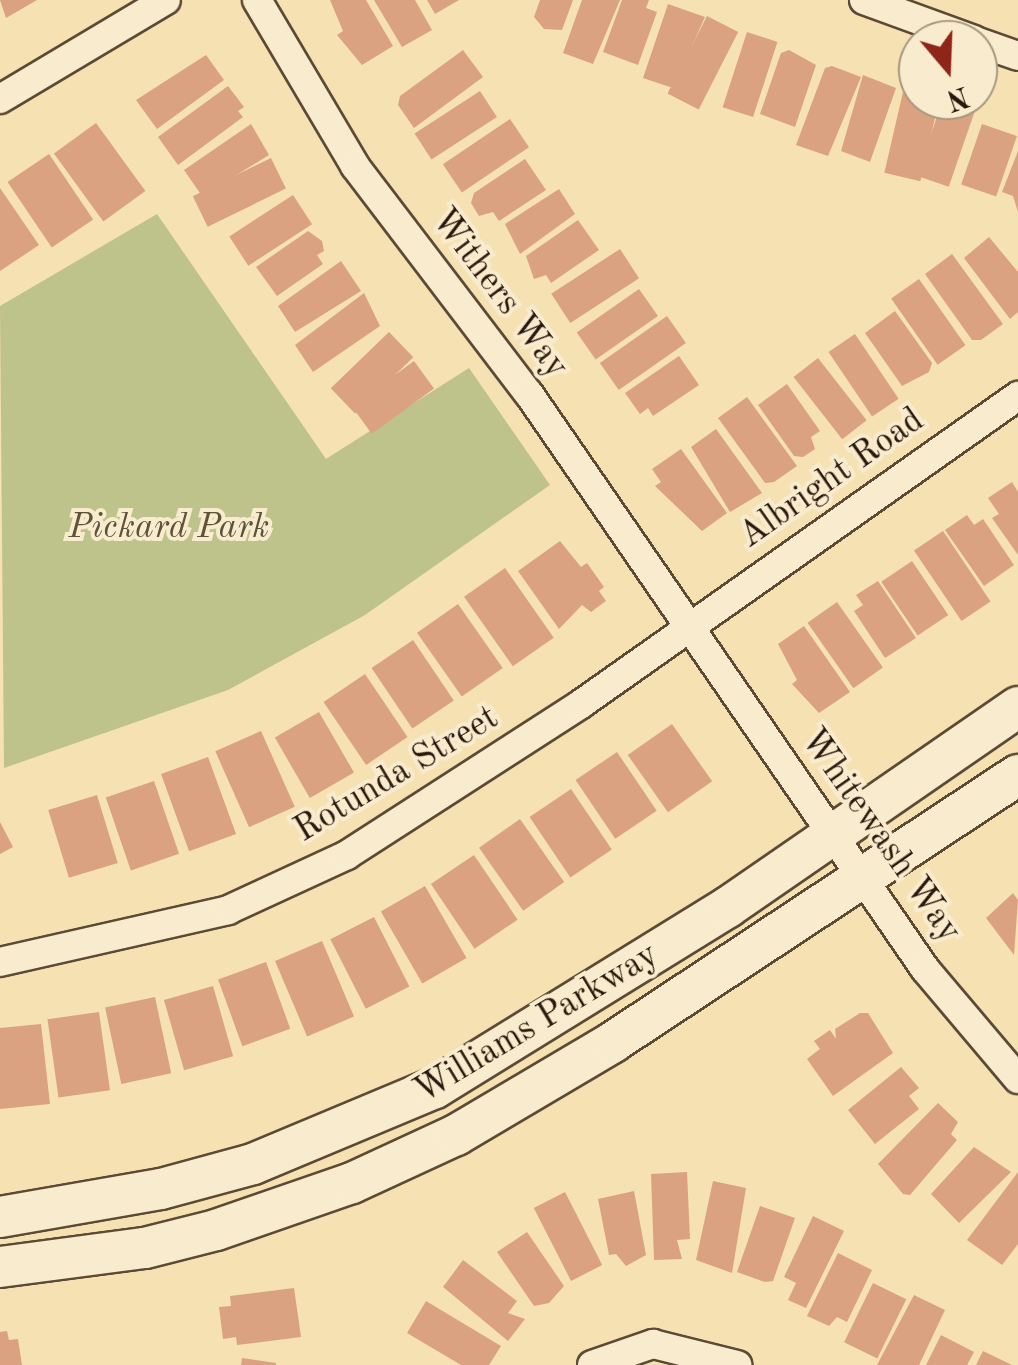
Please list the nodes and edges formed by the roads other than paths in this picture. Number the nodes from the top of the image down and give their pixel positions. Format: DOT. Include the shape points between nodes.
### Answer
graph roads {
  1 [pos="166,0"];
  2 [pos="257,0"];
  3 [pos="864,0"];
  4 [pos="919,20"];
  5 [pos="0,98"];
  6 [pos="1018,396"];
  7 [pos="692,627"];
  8 [pos="1018,707"];
  9 [pos="1018,775"];
  10 [pos="832,835"];
  11 [pos="863,880"];
  12 [pos="0,962"];
  13 [pos="1018,1079"];
  14 [pos="0,1217"];
  15 [pos="0,1268"];
  16 [pos="592,1365"];
  17 [pos="737,1365"];
  1 -- 5 [label="street"];
  2 -- 7 [label="street, Withers Way" via="355,166 529,394"];
  3 -- 4 [label="street"];
  6 -- 7 [label="street, Albright Road" via="775,562"];
  7 -- 10 [label="street, Whitewash Way"];
  7 -- 12 [label="street, Rotunda Street" via="348,855 228,910"];
  8 -- 10 [label="main road, Williams Parkway"];
  9 -- 11 [label="main road, Williams Parkway"];
  10 -- 11 [label="street, Whitewash Way"];
  10 -- 14 [label="main road, Williams Parkway" via="604,987 435,1088 253,1164 162,1190"];
  11 -- 13 [label="street, Whitewash Way" via="925,969"];
  11 -- 15 [label="main road, Williams Parkway" via="456,1135 352,1183 145,1248"];
  16 -- 17 [label="street" via="653,1344"];
}
